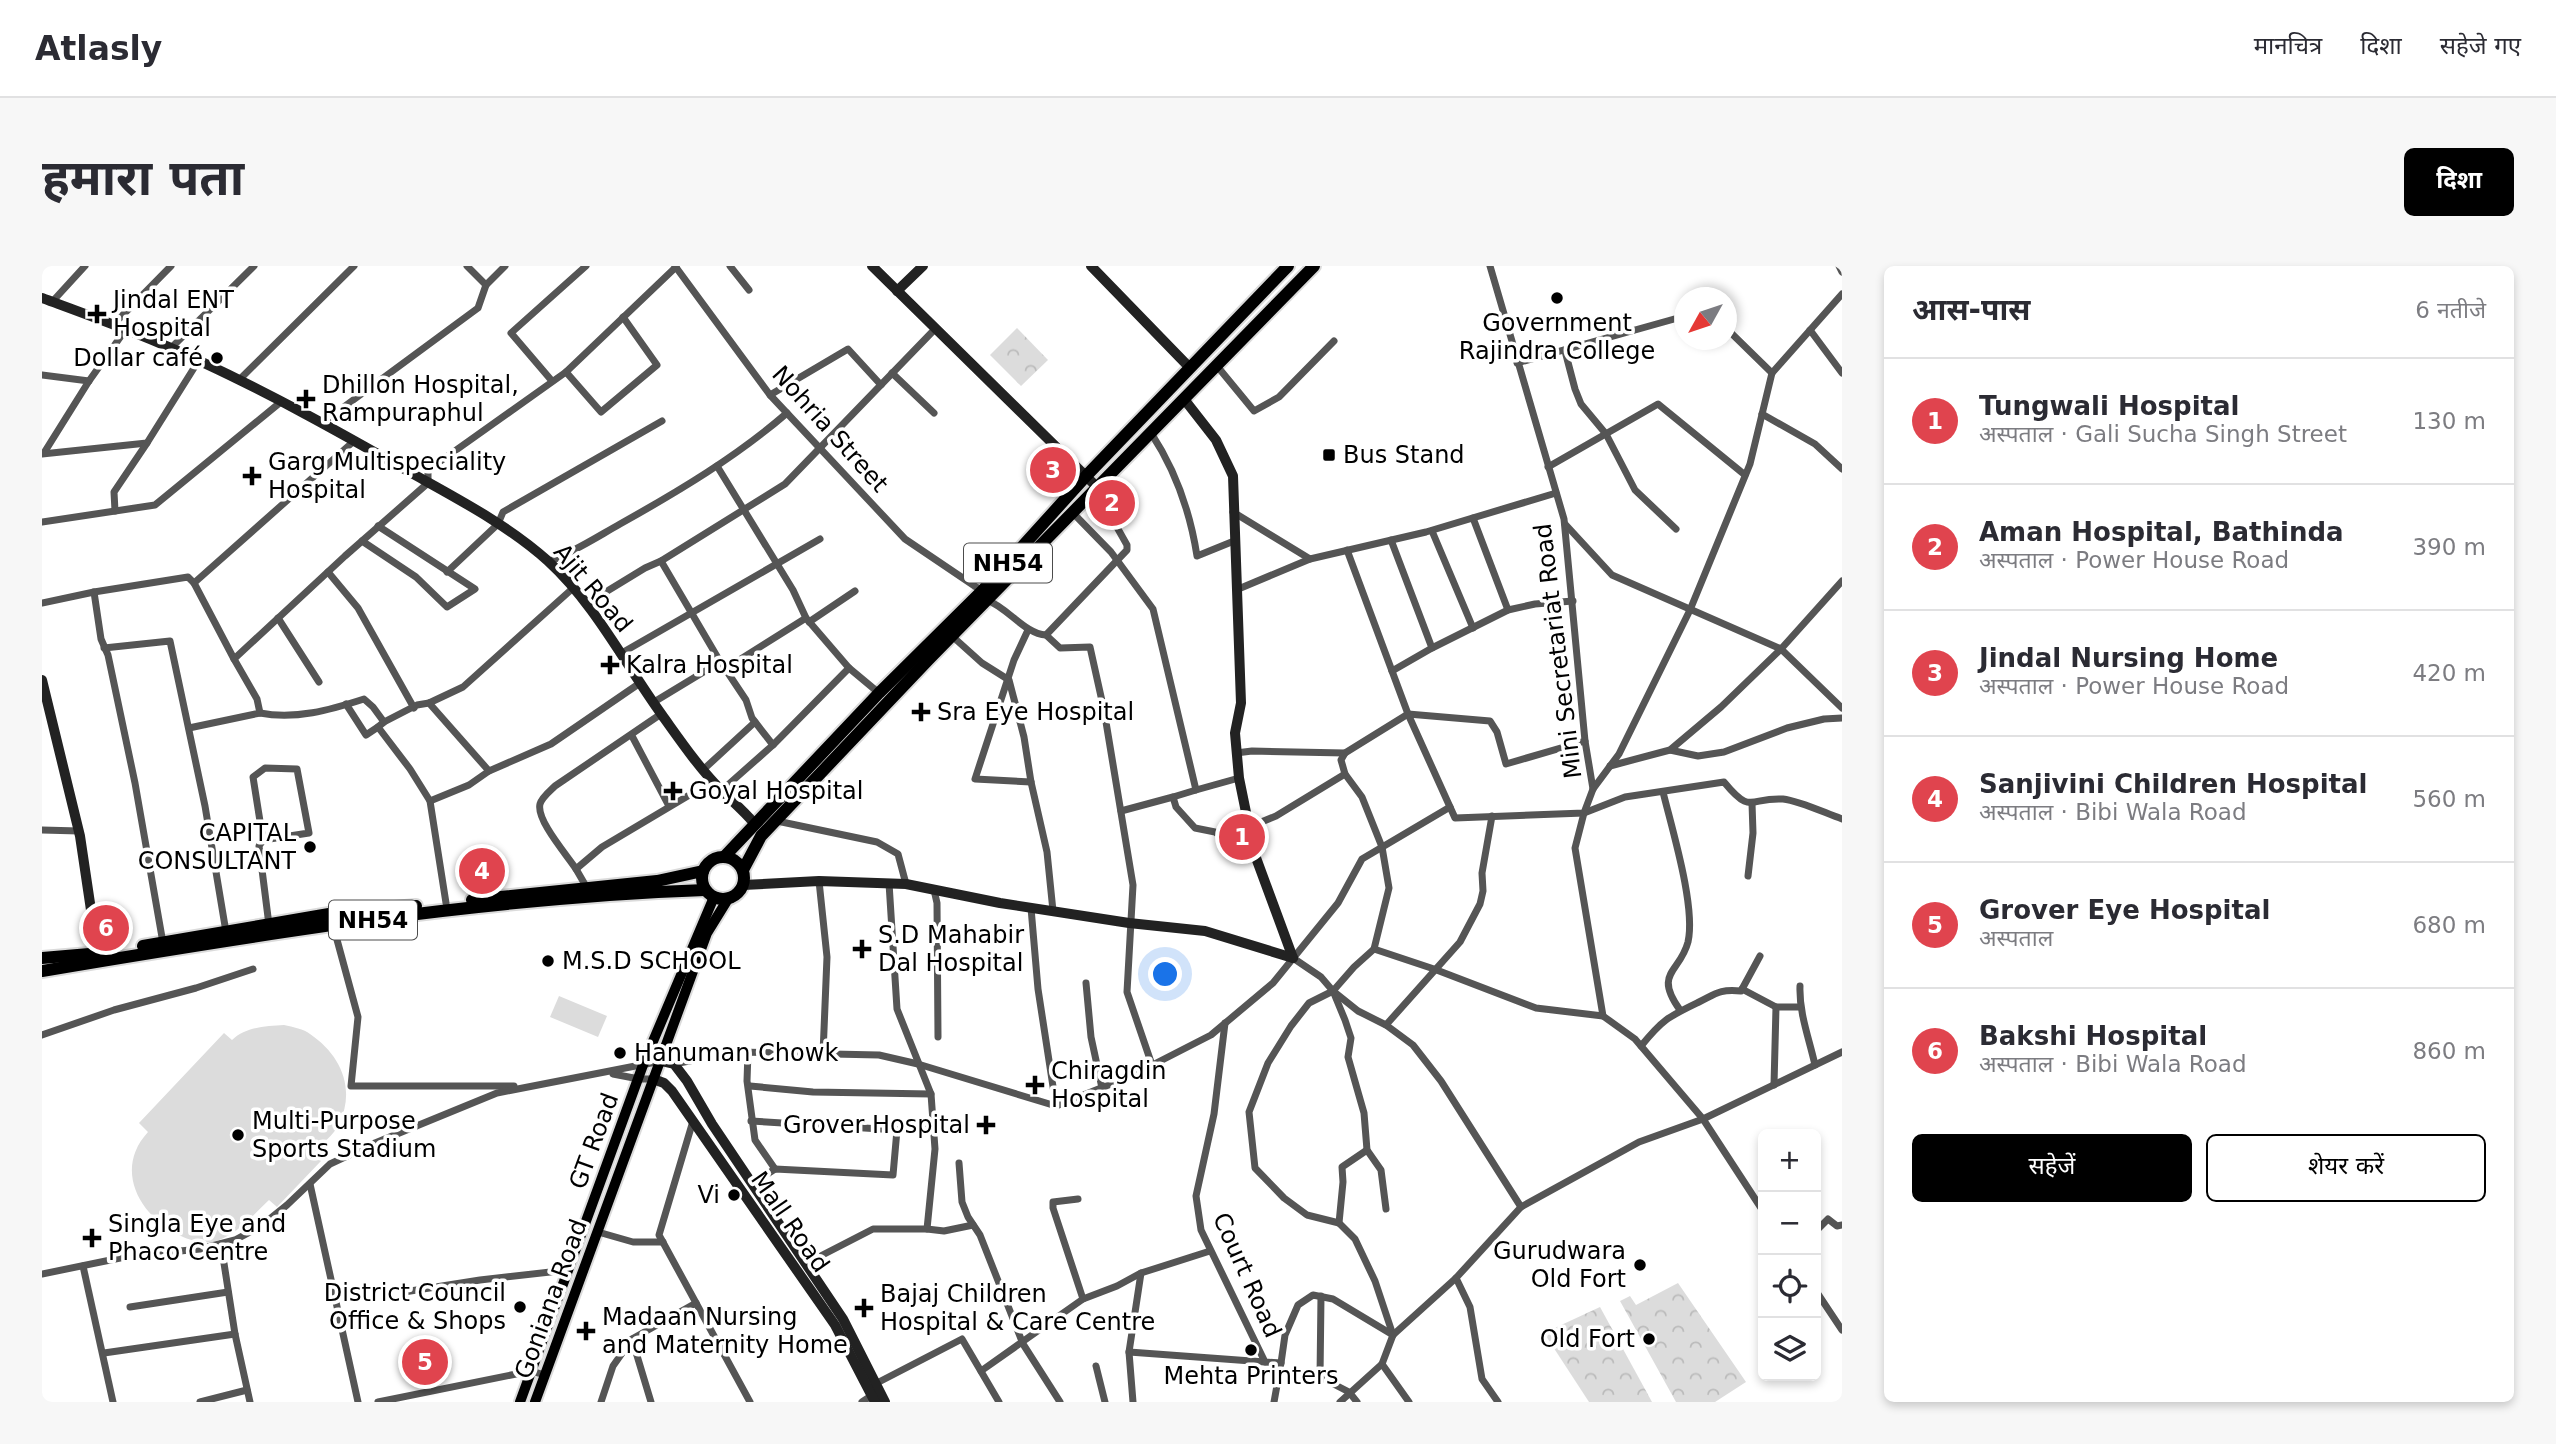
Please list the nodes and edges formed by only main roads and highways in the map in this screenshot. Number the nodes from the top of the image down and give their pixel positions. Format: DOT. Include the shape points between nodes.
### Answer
graph roads {
  1 [pos="1288,266"];
  2 [pos="1314,266"];
  3 [pos="985,595"];
  4 [pos="724,857"];
  5 [pos="743,870"];
  6 [pos="703,871"];
  7 [pos="710,894"];
  8 [pos="728,899"];
  9 [pos="331,920"];
  10 [pos="42,957"];
  11 [pos="98,958"];
  12 [pos="42,971"];
  13 [pos="520,1402"];
  14 [pos="535,1402"];
  1 -- 3 [label="highway, NH54" via="1087,475"];
  2 -- 3 [label="highway, NH54" via="1097,489"];
  3 -- 4 [label="highway, NH54" via="879,693"];
  3 -- 5 [label="highway, NH54" via="952,636 761,836"];
  4 -- 5 [label="highway"];
  4 -- 6 [label="highway, NH54" via="711,860"];
  5 -- 8 [label="highway, NH54" via="743,885"];
  6 -- 7 [label="highway" via="701,878"];
  6 -- 9 [label="highway, NH54" via="657,881 446,902"];
  7 -- 8 [label="highway, NH54"];
  7 -- 9 [label="highway, NH54" via="662,892"];
  7 -- 13 [label="main road, GT Road"];
  8 -- 14 [label="main road, Goniana Road" via="707,933"];
  9 -- 11 [label="highway, NH54"];
  9 -- 11 [label="highway, NH54" via="226,932"];
  10 -- 11 [label="highway, NH54"];
  11 -- 12 [label="highway, NH54"];
}
